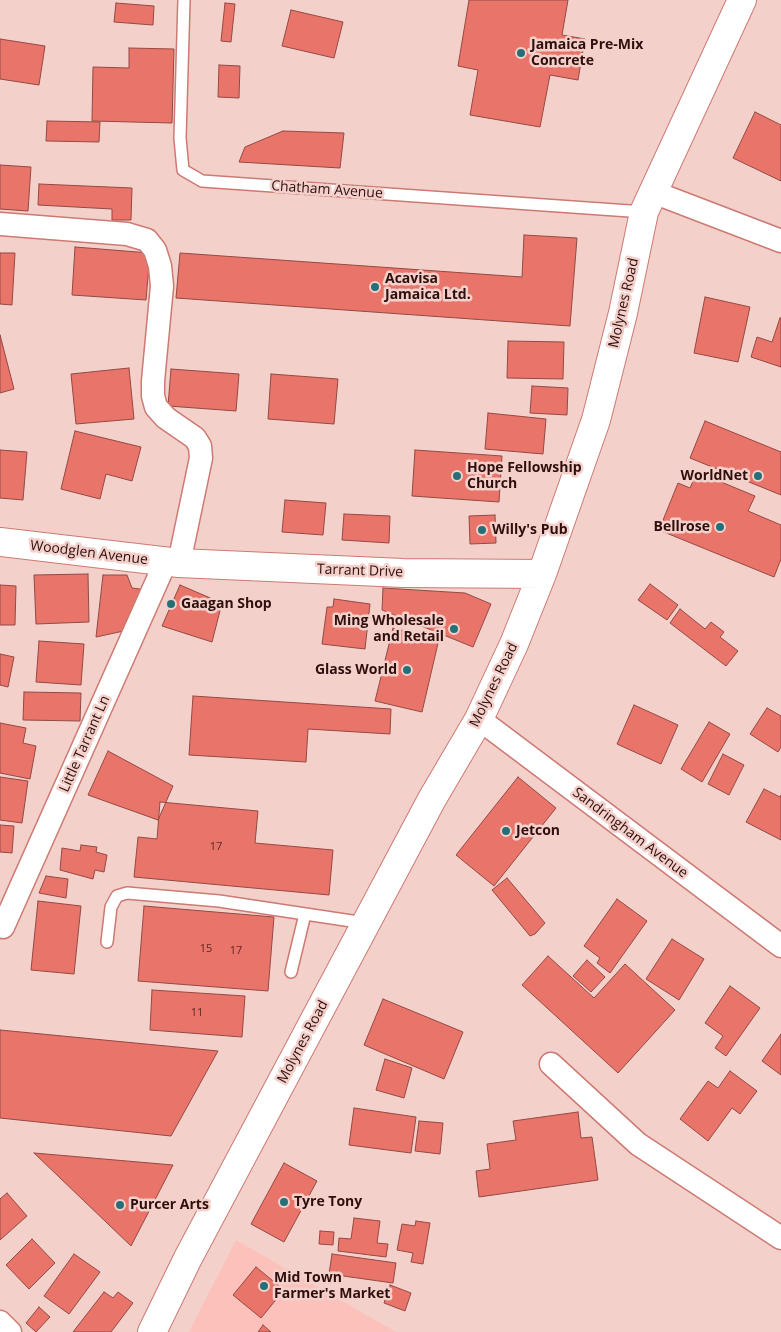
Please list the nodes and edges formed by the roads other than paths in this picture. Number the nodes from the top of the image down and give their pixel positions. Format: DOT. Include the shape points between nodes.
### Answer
graph roads {
  1 [pos="184,0"];
  2 [pos="742,0"];
  3 [pos="648,202"];
  4 [pos="0,224"];
  5 [pos="781,241"];
  6 [pos="0,542"];
  7 [pos="172,562"];
  8 [pos="542,574"];
  9 [pos="478,719"];
  10 [pos="305,914"];
  11 [pos="366,923"];
  12 [pos="4,927"];
  13 [pos="107,942"];
  14 [pos="781,946"];
  15 [pos="290,972"];
  16 [pos="551,1064"];
  17 [pos="781,1238"];
  18 [pos="0,1322"];
  19 [pos="10,1332"];
  20 [pos="152,1332"];
  1 -- 3 [label="lane, Chatham Avenue" via="180,138 183,170 202,181"];
  2 -- 3 [label="main road, Molynes Road"];
  3 -- 5 [label="street"];
  3 -- 8 [label="main road, Molynes Road" via="596,420"];
  4 -- 7 [label="street, Little Tarrant Ln" via="127,234 147,240 155,250 162,286 153,396 156,407 166,418 195,438 201,458"];
  6 -- 7 [label="main road, Woodglen Avenue"];
  7 -- 8 [label="main road, Tarrant Drive" via="403,572"];
  7 -- 12 [label="street, Little Tarrant Ln"];
  8 -- 9 [label="main road, Molynes Road" via="514,644"];
  9 -- 11 [label="main road, Molynes Road"];
  9 -- 14 [label="street, Sandringham Avenue"];
  10 -- 11 [label="lane"];
  10 -- 13 [label="lane" via="220,901 127,893 117,896 111,907"];
  10 -- 15 [label="lane"];
  11 -- 20 [label="main road, Molynes Road"];
  16 -- 17 [label="street" via="638,1144"];
  18 -- 19 [label="street"];
}
